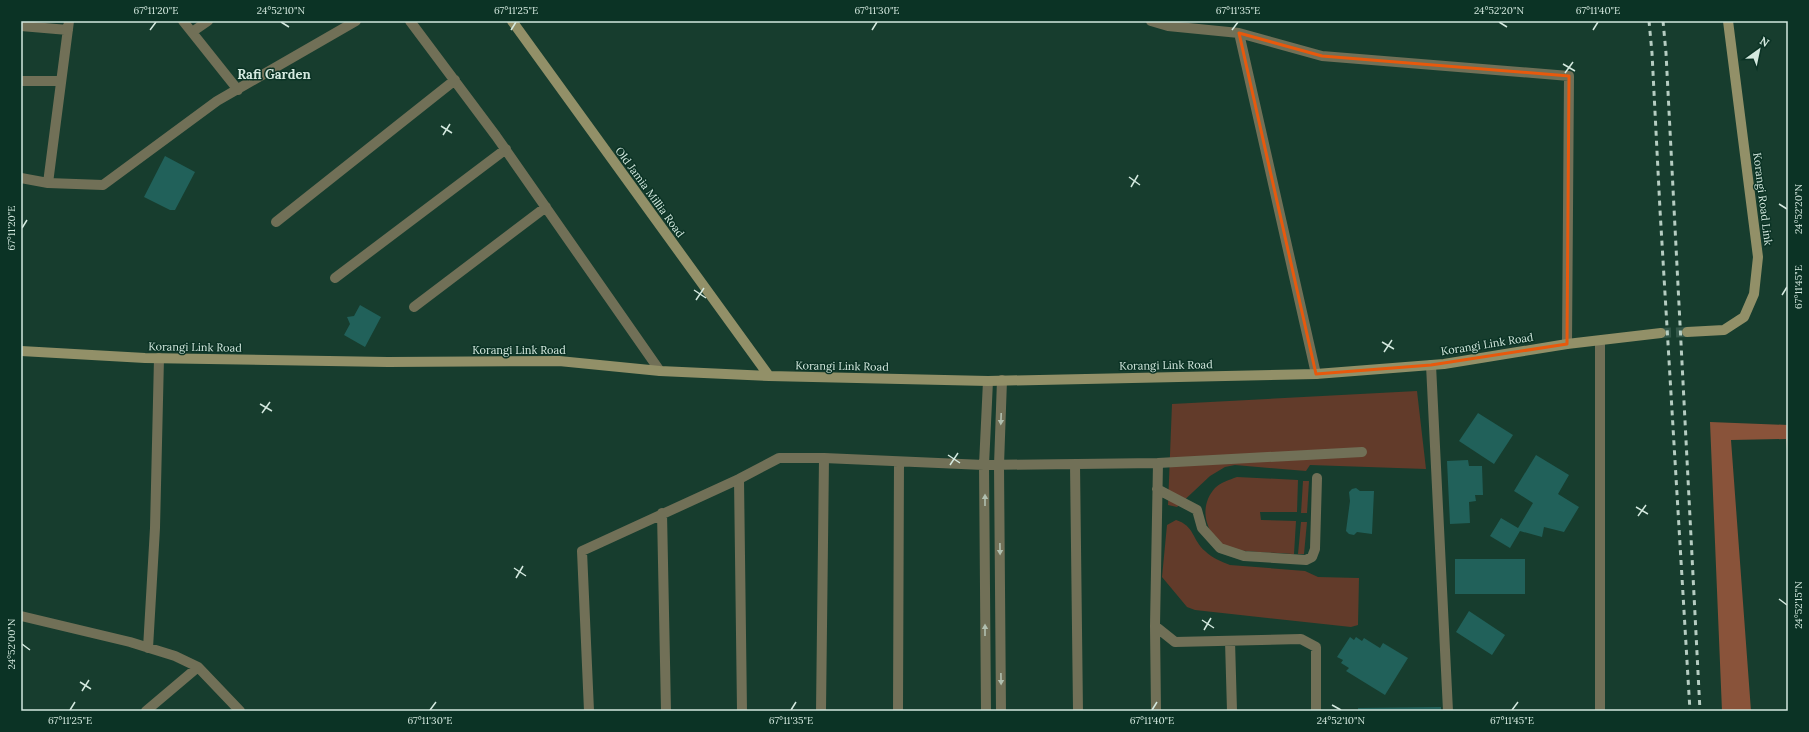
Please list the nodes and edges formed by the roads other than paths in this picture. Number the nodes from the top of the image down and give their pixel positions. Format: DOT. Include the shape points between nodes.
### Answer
graph roads {
  1 [pos="183,21"];
  2 [pos="208,21"];
  3 [pos="356,21"];
  4 [pos="410,21"];
  5 [pos="512,21"];
  6 [pos="1151,21"];
  7 [pos="1728,21"];
  8 [pos="1168,23"];
  9 [pos="68,25"];
  10 [pos="21,26"];
  11 [pos="192,32"];
  12 [pos="1239,33"];
  13 [pos="455,80"];
  14 [pos="21,81"];
  15 [pos="61,81"];
  16 [pos="238,90"];
  17 [pos="506,149"];
  18 [pos="21,178"];
  19 [pos="48,183"];
  20 [pos="546,207"];
  21 [pos="276,222"];
  22 [pos="335,278"];
  23 [pos="414,308"];
  24 [pos="1687,332"];
  25 [pos="1661,333"];
  26 [pos="1600,341"];
  27 [pos="1568,344"];
  28 [pos="21,351"];
  29 [pos="159,358"];
  30 [pos="1431,365"];
  31 [pos="660,371"];
  32 [pos="1316,374"];
  33 [pos="769,376"];
  34 [pos="1002,380"];
  35 [pos="988,381"];
  36 [pos="1362,452"];
  37 [pos="824,458"];
  38 [pos="899,462"];
  39 [pos="1158,463"];
  40 [pos="1075,464"];
  41 [pos="984,465"];
  42 [pos="999,465"];
  43 [pos="1317,478"];
  44 [pos="739,479"];
  45 [pos="1158,489"];
  46 [pos="662,513"];
  47 [pos="21,616"];
  48 [pos="1155,626"];
  49 [pos="1230,641"];
  50 [pos="148,648"];
  51 [pos="198,667"];
  52 [pos="146,711"];
  53 [pos="240,711"];
  54 [pos="589,711"];
  55 [pos="666,711"];
  56 [pos="742,711"];
  57 [pos="821,711"];
  58 [pos="898,711"];
  59 [pos="986,711"];
  60 [pos="1001,711"];
  61 [pos="1078,711"];
  62 [pos="1156,711"];
  63 [pos="1232,711"];
  64 [pos="1316,711"];
  65 [pos="1448,711"];
  66 [pos="1600,711"];
  1 -- 11 [label="street"];
  2 -- 11 [label="street"];
  3 -- 16 [label="street"];
  4 -- 13 [label="street"];
  5 -- 33 [label="main road, Old Jamia Millia Road"];
  6 -- 8 [label="street"];
  7 -- 24 [label="main road, Korangi Road Link" via="1758,257 1754,294 1744,317 1724,330"];
  8 -- 12 [label="street"];
  9 -- 10 [label="street"];
  9 -- 15 [label="street"];
  11 -- 16 [label="street"];
  12 -- 27 [label="street" via="1322,56 1569,76"];
  12 -- 32 [label="street"];
  13 -- 17 [label="street"];
  13 -- 21 [label="street"];
  14 -- 15 [label="street"];
  15 -- 19 [label="street"];
  16 -- 19 [label="street" via="218,101 103,185"];
  17 -- 20 [label="street"];
  17 -- 22 [label="street"];
  18 -- 19 [label="street"];
  20 -- 23 [label="street"];
  20 -- 31 [label="street"];
  25 -- 26 [label="main road, Korangi Link Road"];
  26 -- 27 [label="main road, Korangi Link Road"];
  26 -- 66 [label="street"];
  27 -- 30 [label="main road, Korangi Link Road"];
  28 -- 29 [label="main road, Korangi Link Road"];
  29 -- 31 [label="main road, Korangi Link Road" via="388,362 559,361"];
  29 -- 50 [label="street" via="155,528"];
  30 -- 32 [label="main road, Korangi Link Road"];
  30 -- 65 [label="street"];
  31 -- 33 [label="main road, Korangi Link Road"];
  32 -- 34 [label="main road, Korangi Link Road"];
  33 -- 35 [label="main road, Korangi Link Road"];
  34 -- 35 [label="main road, Korangi Link Road"];
  34 -- 42 [label="street, one-way"];
  35 -- 41 [label="street"];
  36 -- 39 [label="street"];
  37 -- 38 [label="street"];
  37 -- 44 [label="street" via="779,458"];
  37 -- 57 [label="street"];
  38 -- 41 [label="street"];
  38 -- 58 [label="street"];
  39 -- 40 [label="street"];
  39 -- 45 [label="street"];
  40 -- 42 [label="street"];
  40 -- 61 [label="street"];
  41 -- 42 [label="street"];
  59 -- 41 [label="street, one-way"];
  42 -- 60 [label="street, one-way"];
  43 -- 45 [label="street" via="1315,549 1312,557 1306,560 1244,556 1220,548 1202,528 1197,510"];
  44 -- 46 [label="street"];
  44 -- 56 [label="street"];
  45 -- 48 [label="street"];
  46 -- 54 [label="street" via="582,551"];
  46 -- 55 [label="street"];
  47 -- 50 [label="street"];
  48 -- 49 [label="street" via="1175,642"];
  48 -- 62 [label="street"];
  49 -- 63 [label="street"];
  49 -- 64 [label="street" via="1301,639 1316,647"];
  50 -- 51 [label="street" via="175,656"];
  51 -- 52 [label="street"];
  51 -- 53 [label="street"];
}
